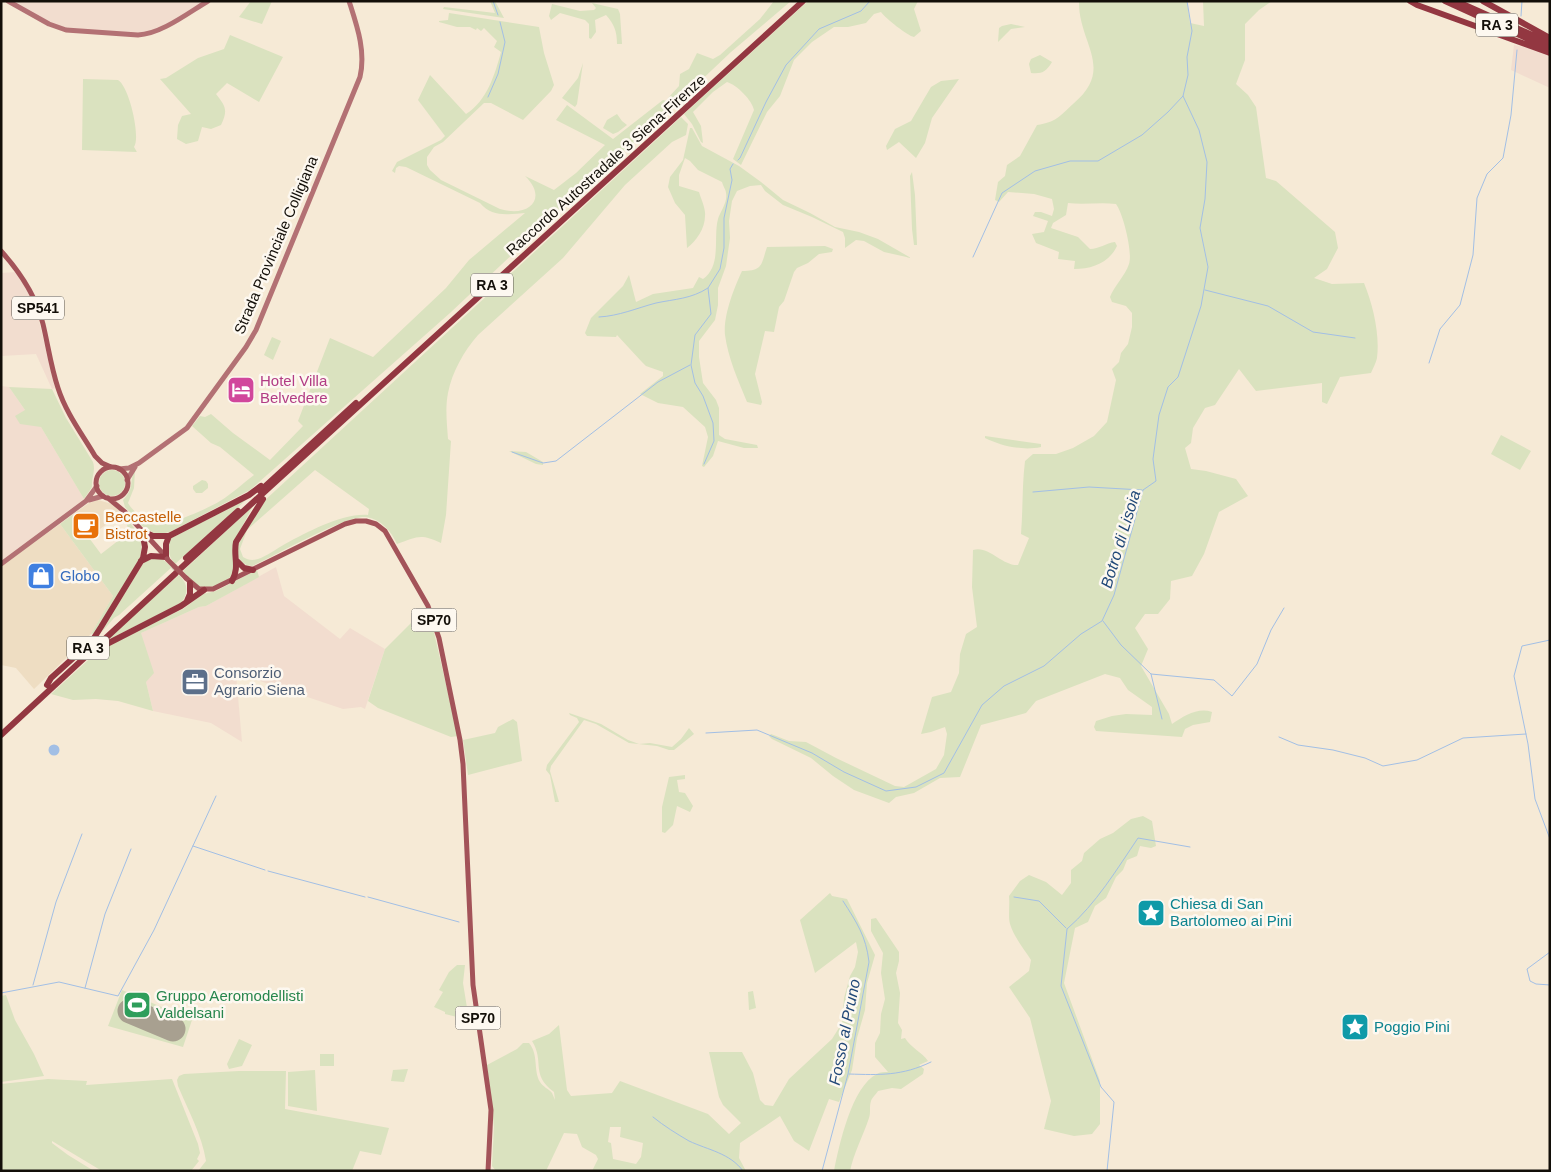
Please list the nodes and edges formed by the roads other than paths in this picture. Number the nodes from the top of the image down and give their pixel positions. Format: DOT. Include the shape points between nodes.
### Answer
graph roads {
  1 [pos="8,1"];
  2 [pos="208,1"];
  3 [pos="349,1"];
  4 [pos="797,1"];
  5 [pos="803,1"];
  6 [pos="1410,1"];
  7 [pos="1445,1"];
  8 [pos="1456,1"];
  9 [pos="1483,1"];
  10 [pos="1550,38"];
  11 [pos="1550,44"];
  12 [pos="1550,49"];
  13 [pos="1550,53"];
  14 [pos="1,251"];
  15 [pos="307,451"];
  16 [pos="95,456"];
  17 [pos="139,463"];
  18 [pos="111,468"];
  19 [pos="119,469"];
  20 [pos="99,474"];
  21 [pos="127,480"];
  22 [pos="97,486"];
  23 [pos="121,496"];
  24 [pos="106,497"];
  25 [pos="86,501"];
  26 [pos="125,512"];
  27 [pos="142,531"];
  28 [pos="169,536"];
  29 [pos="167,558"];
  30 [pos="236,560"];
  31 [pos="141,561"];
  32 [pos="1,564"];
  33 [pos="177,569"];
  34 [pos="253,570"];
  35 [pos="188,581"];
  36 [pos="232,581"];
  37 [pos="204,590"];
  38 [pos="184,604"];
  39 [pos="47,685"];
  40 [pos="43,695"];
  41 [pos="4,728"];
  42 [pos="1,735"];
  43 [pos="488,1171"];
  1 -- 2 [label="main road" via="63,29 135,35 156,31"];
  3 -- 17 [label="main road, Strada Provinciale Colligiana" via="362,47 360,77 260,322 190,425"];
  4 -- 15 [label="highway, Raccordo Autostradale 3 Siena-Firenze / RA 3"];
  5 -- 15 [label="highway, Raccordo Autostradale 3 Siena-Firenze / RA 3"];
  6 -- 13 [label="highway"];
  7 -- 12 [label="highway, RA 3"];
  8 -- 11 [label="highway, RA 3"];
  9 -- 10 [label="highway"];
  14 -- 16 [label="main road, SP541" via="19,272 34,300 60,396"];
  15 -- 28 [label="highway" via="290,460 252,493"];
  15 -- 30 [label="highway" via="300,464 259,504 236,542"];
  15 -- 33 [label="highway, Raccordo Autostradale 3 Siena-Firenze / RA 3"];
  16 -- 18 [label="main road, SP541"];
  16 -- 20 [label="main road, SP541"];
  17 -- 19 [label="main road, Strada Provinciale Colligiana"];
  17 -- 21 [label="main road, Strada Provinciale Colligiana"];
  18 -- 19 [label="main road"];
  18 -- 20 [label="main road"];
  19 -- 21 [label="main road"];
  20 -- 22 [label="main road"];
  21 -- 23 [label="main road" via="126,490"];
  22 -- 24 [label="main road"];
  22 -- 25 [label="main road"];
  23 -- 24 [label="main road"];
  23 -- 26 [label="main road"];
  24 -- 25 [label="main road"];
  24 -- 26 [label="main road"];
  25 -- 32 [label="main road"];
  26 -- 27 [label="main road"];
  27 -- 28 [label="highway" via="153,536"];
  27 -- 29 [label="main road"];
  27 -- 31 [label="highway" via="145,549"];
  28 -- 29 [label="highway" via="166,541"];
  29 -- 31 [label="highway" via="151,556"];
  29 -- 35 [label="main road, bridge"];
  30 -- 34 [label="highway" via="244,568"];
  30 -- 36 [label="highway" via="237,570"];
  31 -- 39 [label="highway" via="94,638"];
  33 -- 39 [label="highway, Raccordo Autostradale 3 Siena-Firenze / RA 3"];
  33 -- 40 [label="highway, Raccordo Autostradale 3 Siena-Firenze / RA 3"];
  34 -- 36 [label="main road, SP70"];
  34 -- 43 [label="main road, SP70" via="345,524 366,521 380,527 390,537 432,615 463,764 473,985 491,1110"];
  35 -- 37 [label="main road"];
  35 -- 38 [label="highway" via="190,596"];
  36 -- 37 [label="main road, SP70"];
  37 -- 38 [label="highway"];
  38 -- 40 [label="highway" via="100,648"];
  39 -- 41 [label="highway, Raccordo Autostradale 3 Siena-Firenze / RA 3"];
  40 -- 41 [label="highway, Raccordo Autostradale 3 Siena-Firenze / RA 3"];
  41 -- 42 [label="highway, Raccordo Autostradale 3 Siena-Firenze / RA 3"];
}
